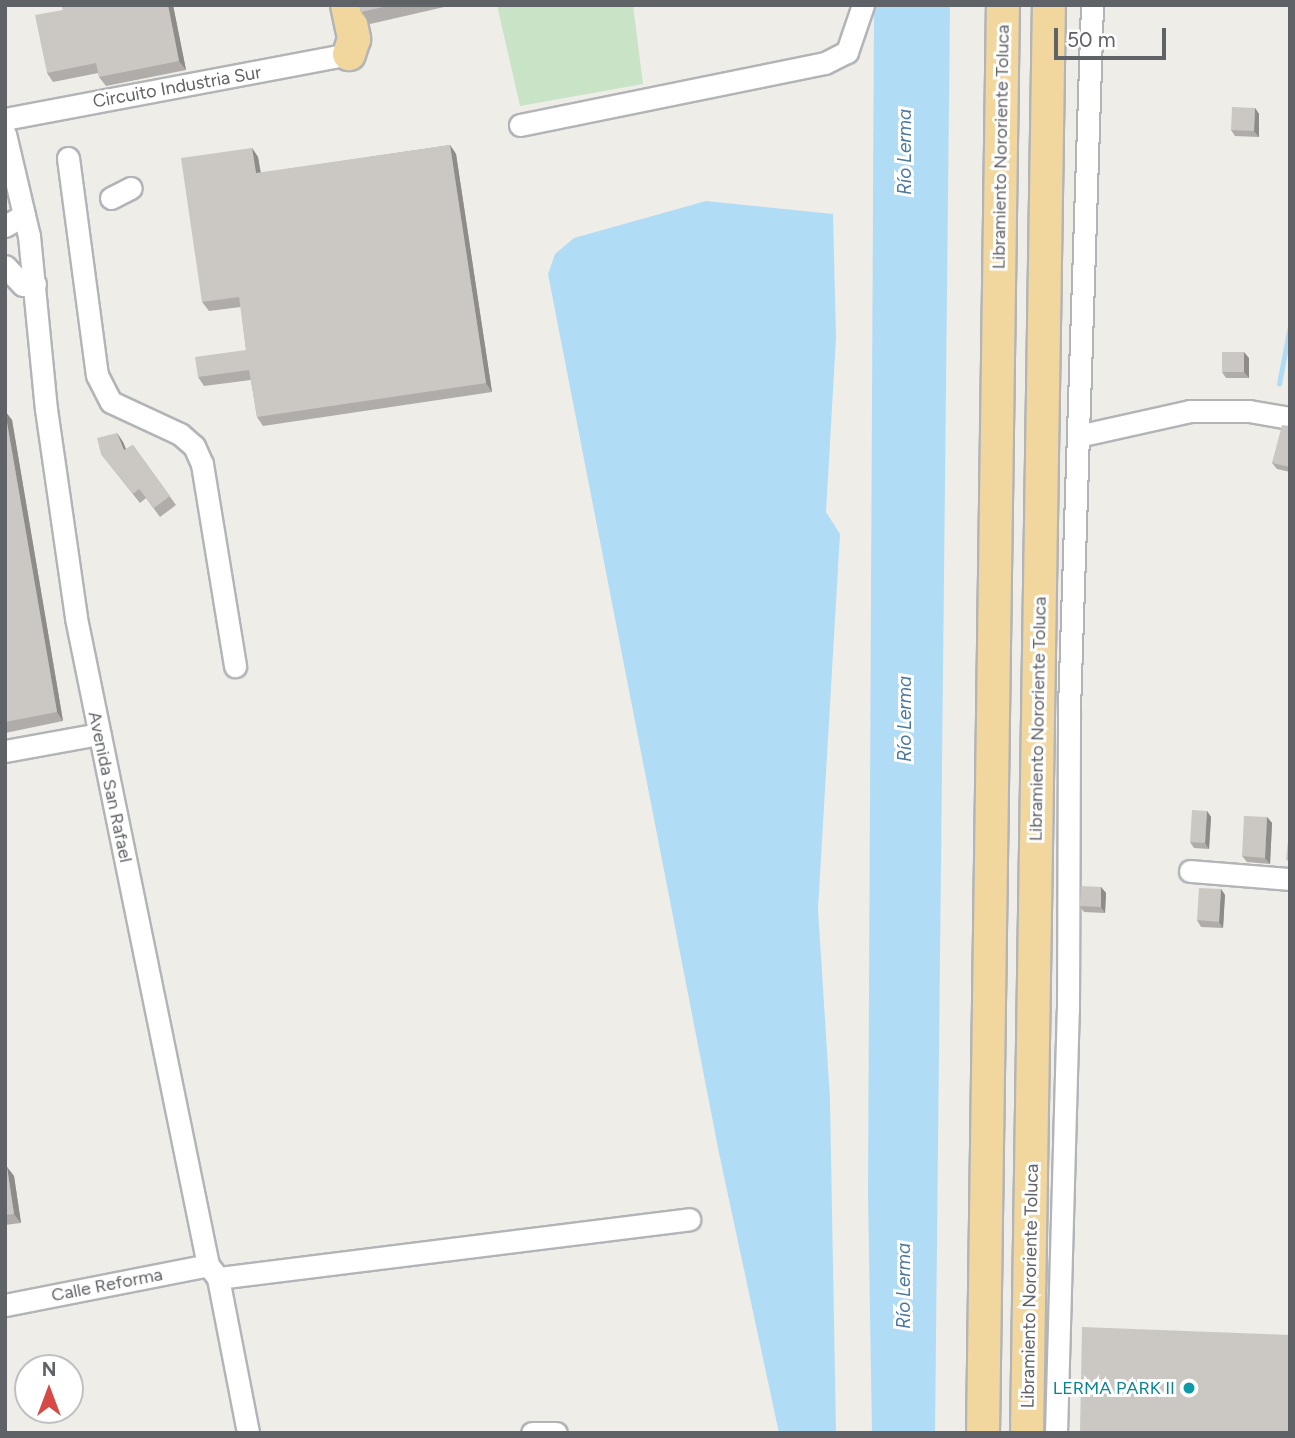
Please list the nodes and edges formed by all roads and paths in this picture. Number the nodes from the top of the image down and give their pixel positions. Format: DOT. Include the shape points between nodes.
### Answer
graph roads {
  1 [pos="347,5"];
  2 [pos="863,5"];
  3 [pos="1003,5"];
  4 [pos="1049,5"];
  5 [pos="1092,5"];
  6 [pos="349,54"];
  7 [pos="5,119"];
  8 [pos="520,125"];
  9 [pos="5,134"];
  10 [pos="68,158"];
  11 [pos="131,188"];
  12 [pos="111,198"];
  13 [pos="24,215"];
  14 [pos="5,226"];
  15 [pos="5,266"];
  16 [pos="35,284"];
  17 [pos="1290,418"];
  18 [pos="1078,436"];
  19 [pos="234,666"];
  20 [pos="99,734"];
  21 [pos="5,751"];
  22 [pos="1190,871"];
  23 [pos="1290,879"];
  24 [pos="689,1219"];
  25 [pos="213,1272"];
  26 [pos="5,1305"];
  27 [pos="984,1381"];
  28 [pos="248,1433"];
  29 [pos="532,1433"];
  30 [pos="556,1433"];
  31 [pos="969,1433"];
  32 [pos="983,1433"];
  33 [pos="1027,1433"];
  34 [pos="1056,1433"];
  1 -- 6 [label="highway" via="354,39"];
  2 -- 8 [label="street" via="847,52 825,63"];
  3 -- 27 [label="highway, Libramiento Nororiente Toluca"];
  4 -- 33 [label="highway, Libramiento Nororiente Toluca"];
  5 -- 18 [label="street"];
  6 -- 7 [label="street, Circuito Industria Sur"];
  9 -- 13 [label="street, Avenida San Rafael"];
  10 -- 19 [label="street" via="97,375 111,402 180,434 194,446 202,464"];
  11 -- 12 [label="street"];
  13 -- 14 [label="street"];
  13 -- 16 [label="street, Avenida San Rafael"];
  15 -- 16 [label="street" via="23,285"];
  16 -- 20 [label="street, Avenida San Rafael" via="63,538"];
  17 -- 18 [label="street" via="1249,411 1189,411"];
  18 -- 34 [label="street"];
  20 -- 21 [label="street"];
  20 -- 25 [label="street, Avenida San Rafael"];
  22 -- 23 [label="street"];
  24 -- 25 [label="street, Calle Reforma"];
  25 -- 26 [label="street, Calle Reforma"];
  25 -- 28 [label="street, Avenida San Rafael"];
  27 -- 31 [label="highway" via="973,1403"];
  27 -- 32 [label="highway, Libramiento Nororiente Toluca"];
  29 -- 30 [label="street"];
}
